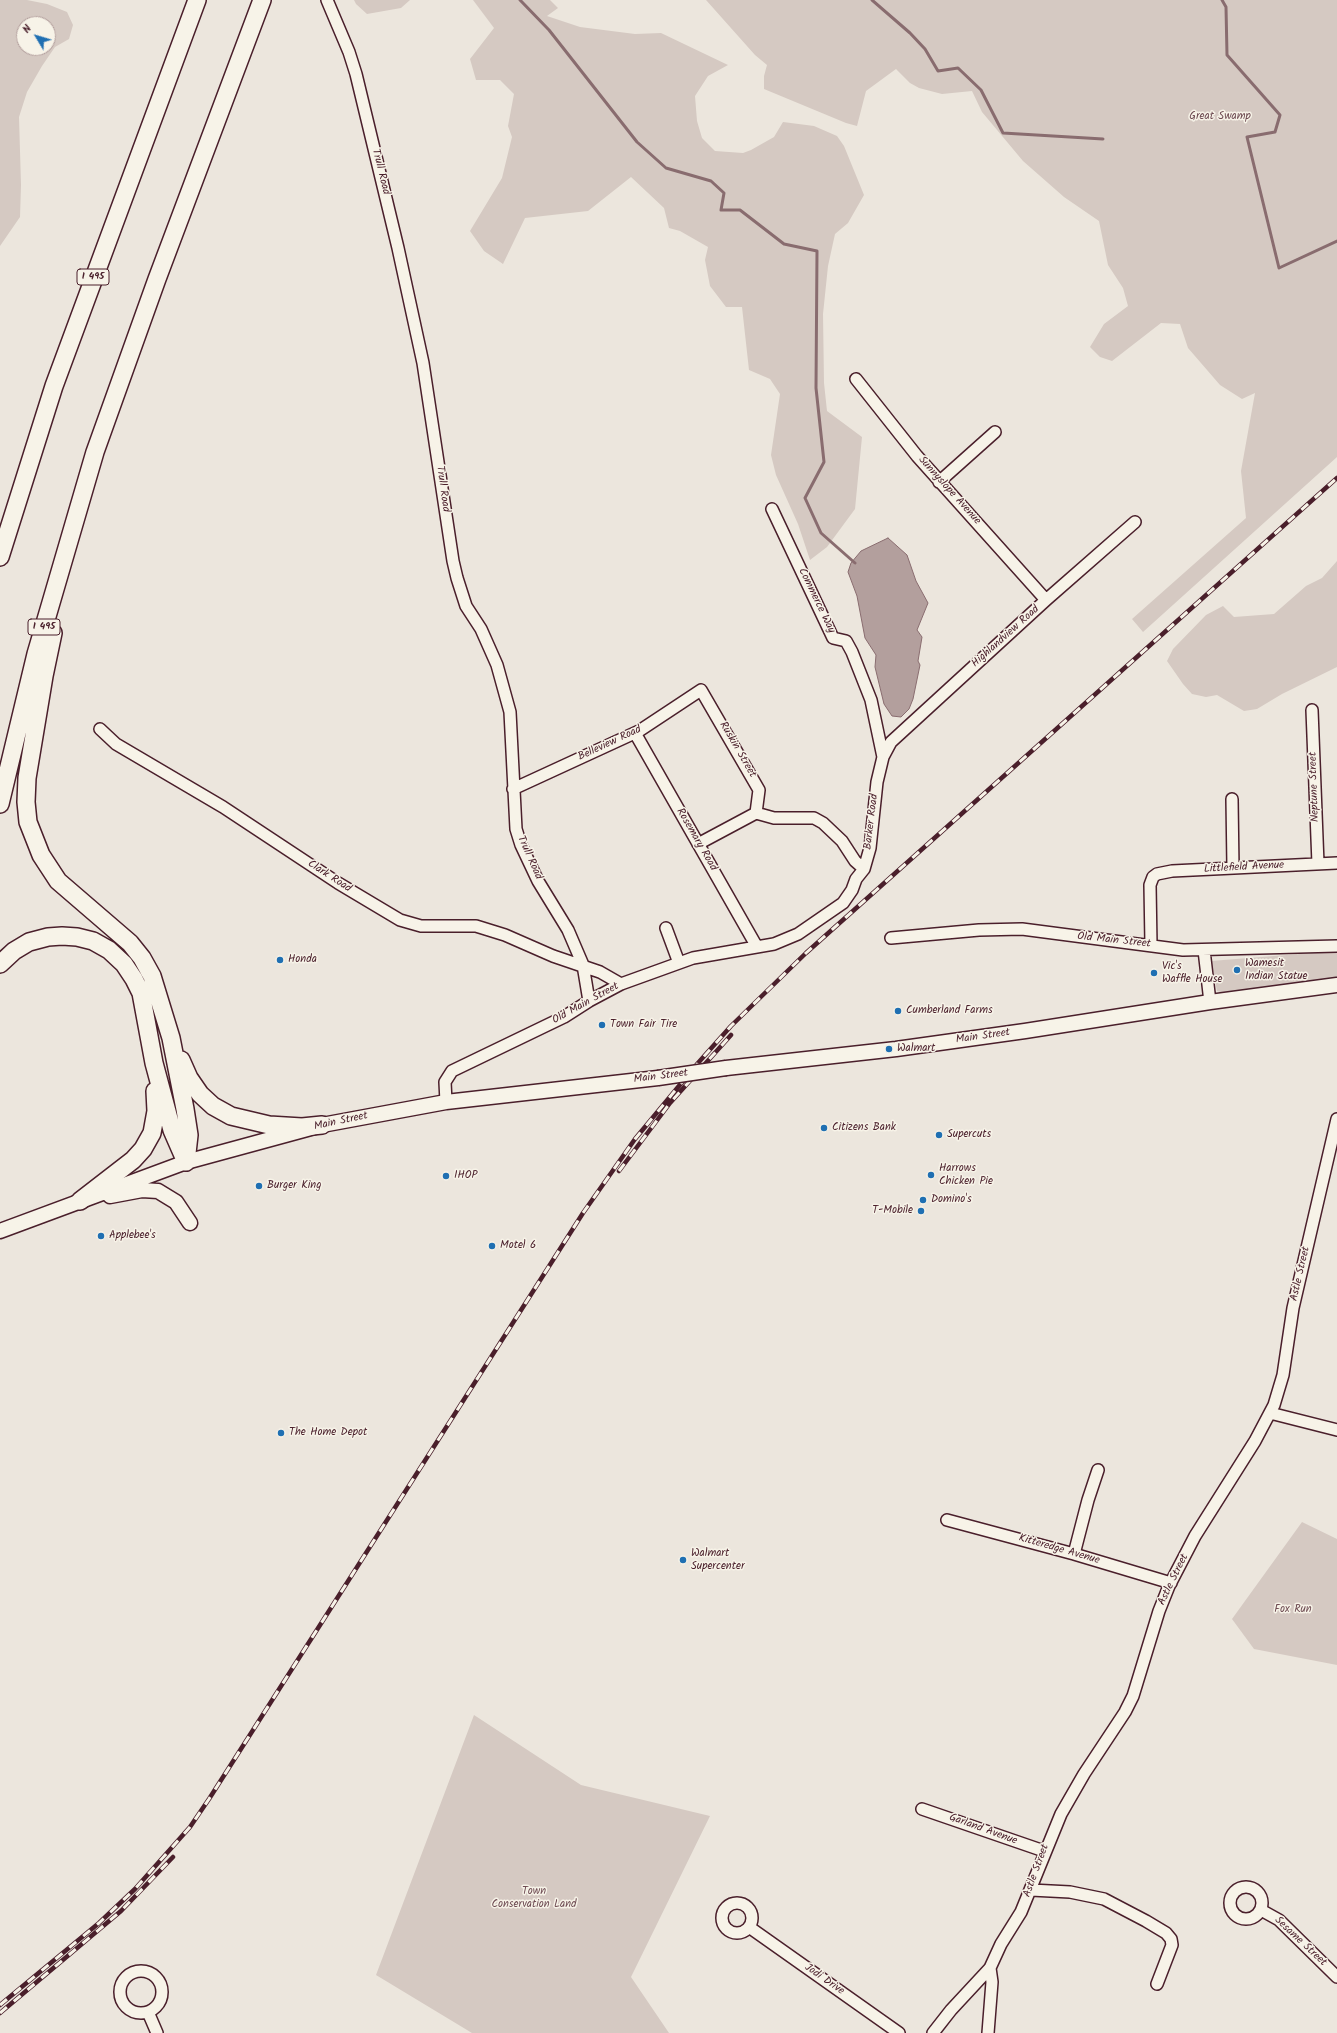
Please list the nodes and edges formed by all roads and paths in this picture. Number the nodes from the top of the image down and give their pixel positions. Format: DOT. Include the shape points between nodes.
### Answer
graph roads {
  1 [pos="197,0"];
  2 [pos="262,0"];
  3 [pos="327,0"];
  4 [pos="856,379"];
  5 [pos="995,432"];
  6 [pos="95,452"];
  7 [pos="939,482"];
  8 [pos="772,509"];
  9 [pos="1135,522"];
  10 [pos="0,558"];
  11 [pos="1046,600"];
  12 [pos="701,690"];
  13 [pos="1312,710"];
  14 [pos="100,729"];
  15 [pos="635,733"];
  16 [pos="883,757"];
  17 [pos="513,789"];
  18 [pos="1232,799"];
  19 [pos="0,804"];
  20 [pos="756,813"];
  21 [pos="698,844"];
  22 [pos="1337,863"];
  23 [pos="1318,864"];
  24 [pos="1233,868"];
  25 [pos="864,869"];
  26 [pos="666,928"];
  27 [pos="891,938"];
  28 [pos="1151,945"];
  29 [pos="1337,946"];
  30 [pos="758,948"];
  31 [pos="1204,950"];
  32 [pos="679,963"];
  33 [pos="0,964"];
  34 [pos="583,965"];
  35 [pos="621,984"];
  36 [pos="1337,985"];
  37 [pos="589,1000"];
  38 [pos="1210,1002"];
  39 [pos="171,1038"];
  40 [pos="154,1063"];
  41 [pos="446,1102"];
  42 [pos="1337,1119"];
  43 [pos="322,1125"];
  44 [pos="186,1162"];
  45 [pos="80,1201"];
  46 [pos="190,1223"];
  47 [pos="0,1231"];
  48 [pos="1270,1413"];
  49 [pos="1337,1430"];
  50 [pos="1098,1470"];
  51 [pos="947,1520"];
  52 [pos="1074,1554"];
  53 [pos="1171,1583"];
  54 [pos="922,1809"];
  55 [pos="1044,1851"];
  56 [pos="1031,1890"];
  57 [pos="1261,1910"];
  58 [pos="749,1927"];
  59 [pos="990,1968"];
  60 [pos="1337,1977"];
  61 [pos="1157,1984"];
  62 [pos="148,2012"];
  63 [pos="157,2033"];
  64 [pos="899,2033"];
  65 [pos="933,2033"];
  66 [pos="988,2033"];
  1 -- 10 [label="highway, I 495" via="57,378"];
  2 -- 6 [label="highway, I 495"];
  3 -- 17 [label="street, Trull Road" via="356,74 398,248 423,363 454,567 466,606 481,628 497,665 510,712"];
  4 -- 7 [label="street, Sunnyslope Avenue" via="888,422"];
  5 -- 7 [label="street"];
  6 -- 19 [label="highway, I 495" via="36,654"];
  6 -- 39 [label="highway" via="44,676 27,778 27,812 36,845 58,881 124,938 142,958 152,976"];
  7 -- 11 [label="street, Sunnyslope Avenue"];
  8 -- 16 [label="street, Commerce Way" via="833,638 846,641 852,652 871,700"];
  9 -- 11 [label="street, Highlandview Road"];
  11 -- 16 [label="street, Highlandview Road" via="902,732"];
  12 -- 15 [label="street, Belleview Road"];
  12 -- 20 [label="street, Ruskin Street" via="759,790"];
  13 -- 23 [label="street, Neptune Street"];
  14 -- 34 [label="street, Clark Road" via="116,744 223,807 338,884 400,920 420,926 476,926"];
  15 -- 17 [label="street, Belleview Road"];
  15 -- 21 [label="street, Rosemary Road"];
  16 -- 25 [label="street, Barker Road" via="877,782 870,848"];
  17 -- 34 [label="street, Trull Road" via="516,829 521,845 538,881 568,930"];
  18 -- 24 [label="street"];
  20 -- 21 [label="street"];
  20 -- 25 [label="street" via="774,818 814,818 842,841 855,861"];
  21 -- 30 [label="street, Rosemary Road"];
  22 -- 23 [label="street, Littlefield Avenue"];
  23 -- 24 [label="street, Littlefield Avenue"];
  24 -- 28 [label="street, Littlefield Avenue" via="1162,872 1153,877 1150,885"];
  25 -- 30 [label="street, Barker Road" via="843,903 798,934"];
  26 -- 32 [label="street"];
  27 -- 28 [label="street, Old Main Street" via="1022,929"];
  28 -- 31 [label="street, Old Main Street"];
  29 -- 31 [label="street, Old Main Street"];
  30 -- 32 [label="street, Old Main Street" via="733,950"];
  31 -- 38 [label="street"];
  32 -- 35 [label="street, Old Main Street"];
  33 -- 40 [label="highway" via="22,946 48,937 76,937 104,947 124,964 138,987 146,1015"];
  34 -- 35 [label="street"];
  34 -- 37 [label="street, Trull Road"];
  35 -- 37 [label="street, Old Main Street"];
  36 -- 38 [label="main road, Main Street"];
  37 -- 41 [label="street, Old Main Street" via="564,1017 452,1071 445,1081"];
  38 -- 41 [label="main road, Main Street, bridge" via="896,1049"];
  39 -- 43 [label="highway" via="194,1085 206,1101 221,1111 236,1118 269,1125"];
  39 -- 44 [label="highway" via="188,1122 189,1146"];
  40 -- 44 [label="highway" via="172,1130"];
  40 -- 45 [label="highway" via="156,1111 152,1133 133,1160"];
  41 -- 43 [label="main road, Main Street"];
  42 -- 48 [label="street, Astle Street" via="1293,1308 1283,1375"];
  43 -- 44 [label="main road, Main Street"];
  44 -- 45 [label="main road, Main Street"];
  45 -- 46 [label="main road" via="142,1190 158,1191 176,1202"];
  45 -- 47 [label="main road, Main Street"];
  48 -- 49 [label="street"];
  48 -- 53 [label="street, Astle Street" via="1195,1536"];
  50 -- 52 [label="street"];
  51 -- 52 [label="street, Kitteredge Avenue"];
  52 -- 53 [label="street, Kitteredge Avenue"];
  53 -- 55 [label="street, Astle Street" via="1159,1611 1131,1702 1084,1774"];
  54 -- 55 [label="street, Garland Avenue"];
  55 -- 56 [label="street, Astle Street"];
  56 -- 59 [label="street, Astle Street"];
  56 -- 61 [label="street" via="1070,1892 1104,1899 1166,1933 1172,1945"];
  57 -- 60 [label="street, Sesame Street" via="1279,1920"];
  58 -- 64 [label="street, Jodi Drive"];
  59 -- 65 [label="street, Astle Street"];
  59 -- 66 [label="street" via="992,1982"];
  62 -- 63 [label="street"];
}
